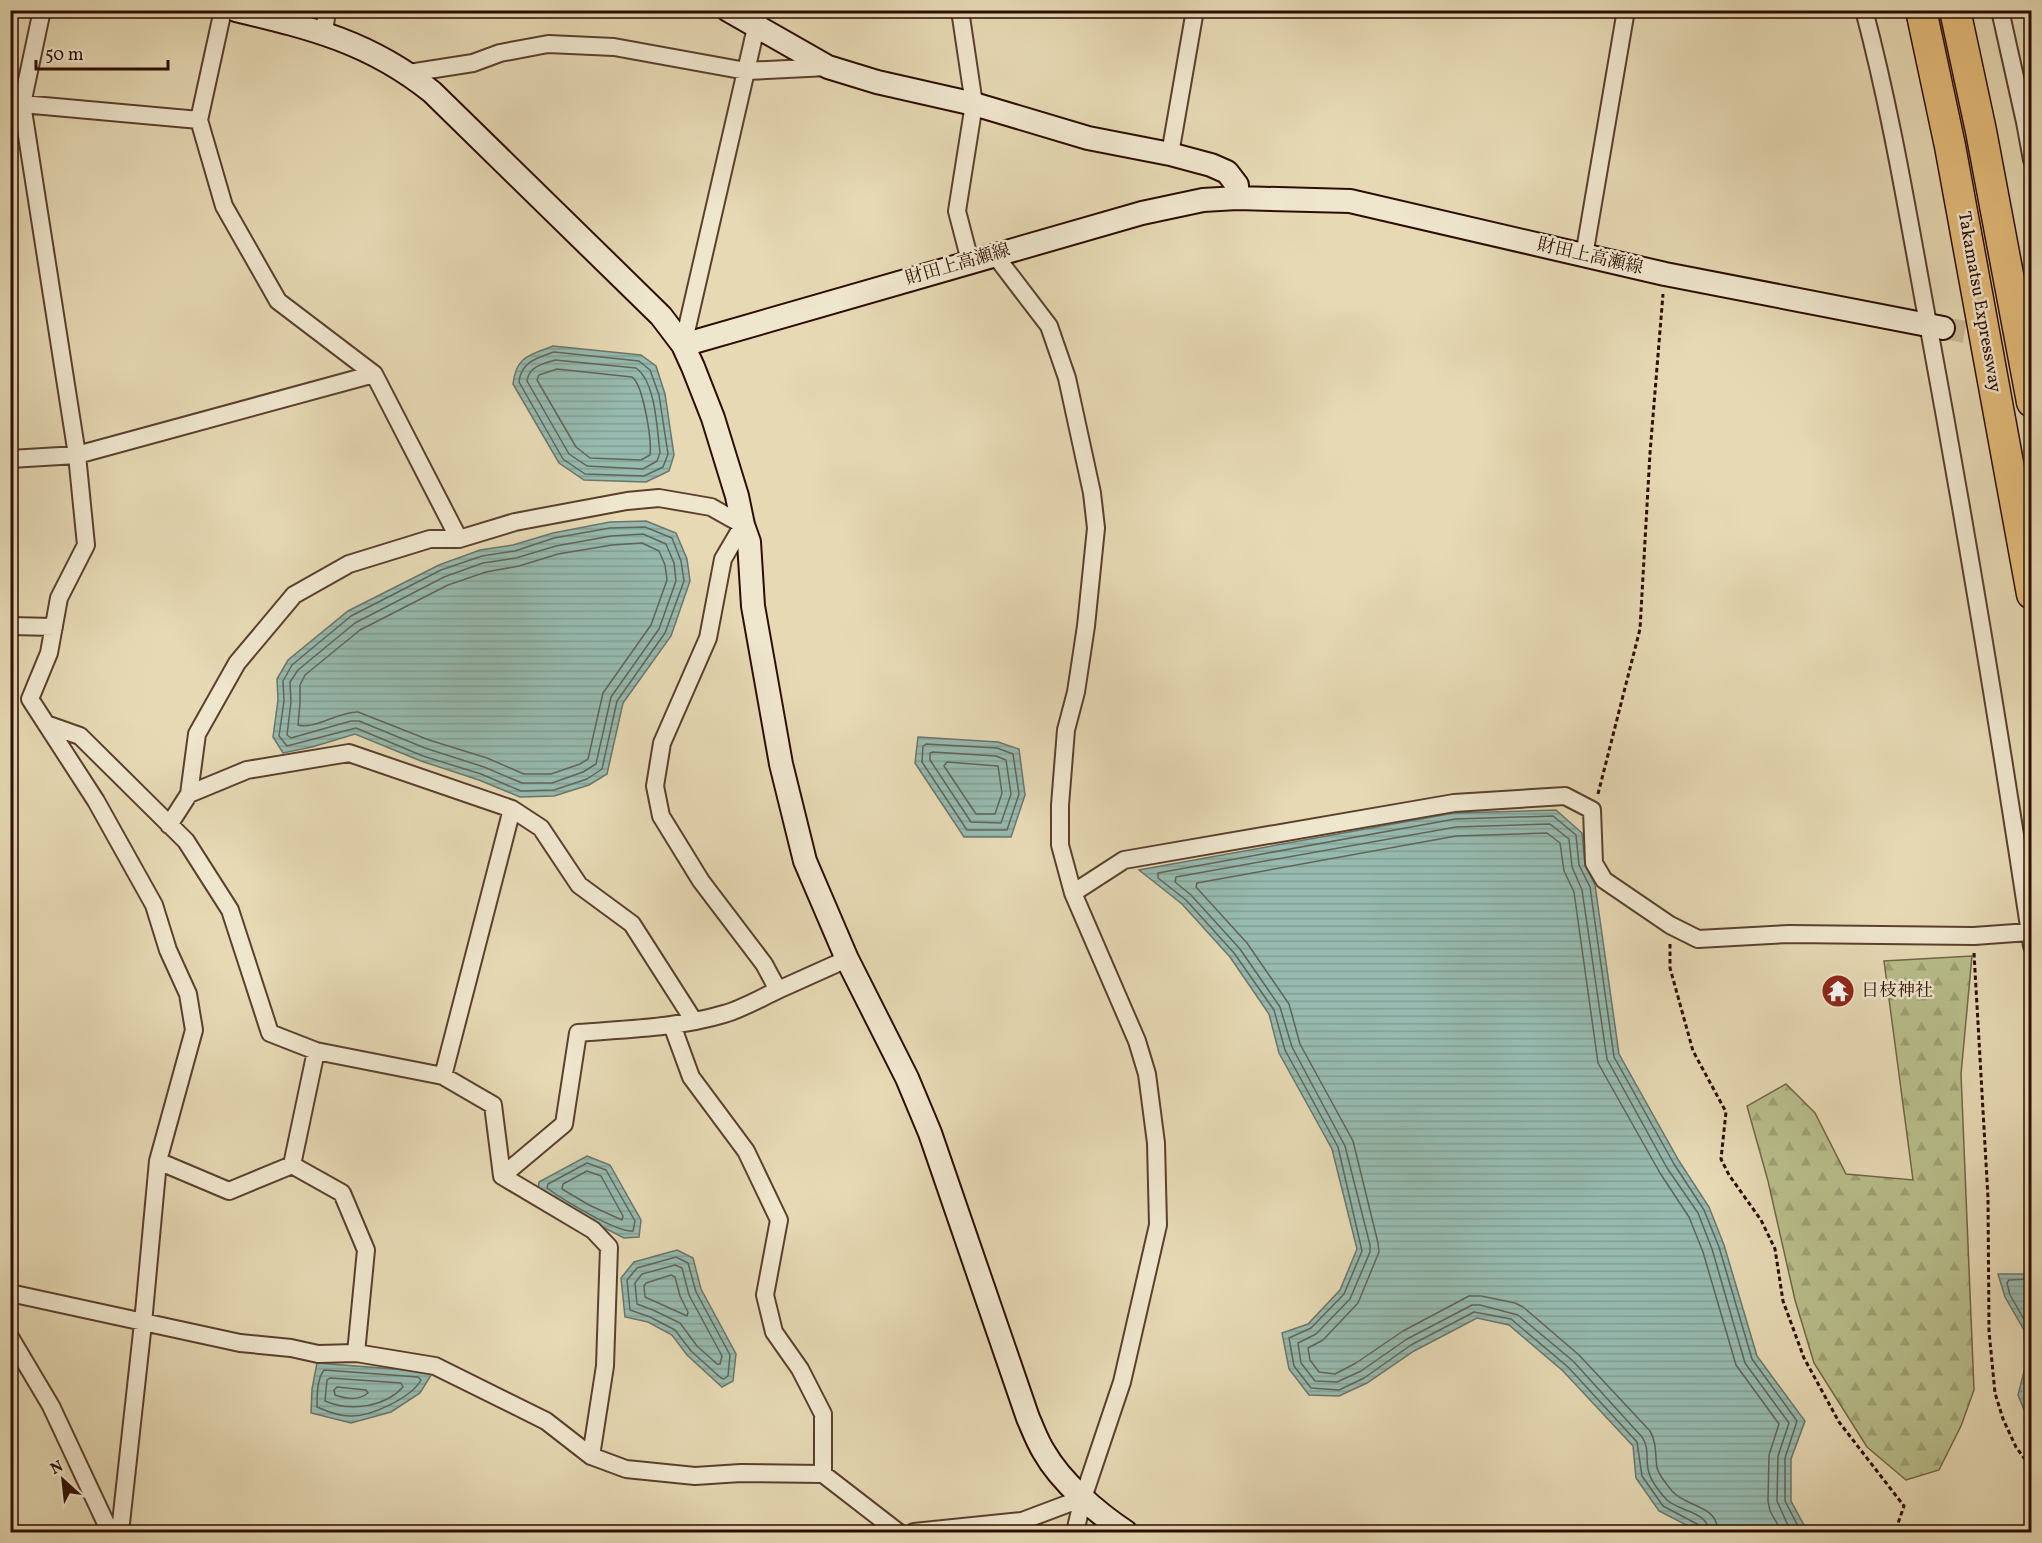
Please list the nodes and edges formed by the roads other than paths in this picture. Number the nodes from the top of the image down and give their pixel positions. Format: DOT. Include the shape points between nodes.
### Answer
graph roads {
  1 [pos="42,10"];
  2 [pos="223,10"];
  3 [pos="236,10"];
  4 [pos="327,10"];
  5 [pos="728,10"];
  6 [pos="958,10"];
  7 [pos="1196,10"];
  8 [pos="1626,10"];
  9 [pos="1864,10"];
  10 [pos="1921,10"];
  11 [pos="1954,10"];
  12 [pos="2000,10"];
  13 [pos="758,19"];
  14 [pos="324,33"];
  15 [pos="828,67"];
  16 [pos="746,71"];
  17 [pos="409,74"];
  18 [pos="974,104"];
  19 [pos="16,105"];
  20 [pos="199,120"];
  21 [pos="1170,154"];
  22 [pos="2031,160"];
  23 [pos="1237,198"];
  24 [pos="994,254"];
  25 [pos="1584,256"];
  26 [pos="970,261"];
  27 [pos="1935,327"];
  28 [pos="683,345"];
  29 [pos="374,374"];
  30 [pos="2031,402"];
  31 [pos="77,454"];
  32 [pos="10,459"];
  33 [pos="743,525"];
  34 [pos="459,540"];
  35 [pos="2031,594"];
  36 [pos="10,627"];
  37 [pos="54,627"];
  38 [pos="46,724"];
  39 [pos="189,794"];
  40 [pos="512,809"];
  41 [pos="169,825"];
  42 [pos="1073,893"];
  43 [pos="2030,939"];
  44 [pos="847,959"];
  45 [pos="778,990"];
  46 [pos="694,1021"];
  47 [pos="672,1025"];
  48 [pos="316,1051"];
  49 [pos="443,1076"];
  50 [pos="158,1161"];
  51 [pos="292,1165"];
  52 [pos="502,1176"];
  53 [pos="10,1293"];
  54 [pos="143,1323"];
  55 [pos="10,1337"];
  56 [pos="356,1353"];
  57 [pos="591,1456"];
  58 [pos="823,1473"];
  59 [pos="1083,1498"];
  60 [pos="110,1533"];
  61 [pos="120,1533"];
  62 [pos="898,1533"];
  63 [pos="914,1533"];
  64 [pos="1075,1533"];
  65 [pos="1126,1533"];
  1 -- 19 [label="street"];
  2 -- 20 [label="street"];
  3 -- 14 [label="street"];
  4 -- 14 [label="street"];
  5 -- 13 [label="street"];
  6 -- 18 [label="street"];
  7 -- 21 [label="street"];
  8 -- 25 [label="street"];
  9 -- 27 [label="street"];
  10 -- 35 [label="highway, Takamatsu Expressway" via="1950,146"];
  11 -- 30 [label="highway, Takamatsu Expressway" via="1981,131"];
  12 -- 22 [label="street"];
  13 -- 15 [label="street"];
  13 -- 16 [label="street"];
  14 -- 17 [label="street" via="359,46"];
  15 -- 16 [label="street"];
  15 -- 18 [label="street"];
  16 -- 17 [label="street" via="614,47 548,44"];
  16 -- 28 [label="street"];
  17 -- 28 [label="street" via="653,307"];
  18 -- 21 [label="street" via="1088,138"];
  18 -- 26 [label="street" via="957,211"];
  19 -- 20 [label="street"];
  19 -- 31 [label="street"];
  20 -- 29 [label="street" via="224,206 278,301"];
  21 -- 23 [label="street" via="1227,171 1237,185"];
  23 -- 24 [label="street, 財田上高瀬線" via="1203,200 1142,213"];
  23 -- 25 [label="street, 財田上高瀬線" via="1350,201"];
  24 -- 26 [label="street, 財田上高瀬線"];
  24 -- 42 [label="street" via="1049,326 1067,378 1092,493 1096,528 1086,626 1066,730 1060,806 1060,845"];
  25 -- 27 [label="street, 財田上高瀬線"];
  26 -- 28 [label="street, 財田上高瀬線"];
  27 -- 43 [label="street"];
  28 -- 33 [label="street" via="712,418"];
  29 -- 31 [label="street"];
  29 -- 34 [label="street"];
  31 -- 32 [label="street"];
  31 -- 37 [label="street" via="86,545 59,598"];
  33 -- 34 [label="street" via="711,507 659,498 548,515"];
  33 -- 44 [label="street" via="749,542 753,606 792,814 805,861"];
  33 -- 45 [label="street" via="723,559 708,638 662,742 656,786 661,816"];
  34 -- 39 [label="street" via="430,539 349,564 294,595 237,663 197,734"];
  36 -- 37 [label="street"];
  37 -- 38 [label="street" via="49,653 30,699"];
  38 -- 41 [label="street" via="80,736"];
  38 -- 50 [label="street" via="96,801 154,905 188,994 194,1030"];
  39 -- 40 [label="street" via="247,770 349,753"];
  39 -- 41 [label="street"];
  40 -- 46 [label="street" via="541,828 579,885 632,924"];
  40 -- 49 [label="street"];
  41 -- 48 [label="street" via="186,841 230,910 270,1033"];
  42 -- 43 [label="street" via="1124,860 1454,803 1565,796 1592,810 1594,864 1604,879 1670,925 1698,939 1789,934"];
  42 -- 59 [label="street" via="1137,1041 1147,1074 1156,1143 1158,1225 1122,1382"];
  44 -- 45 [label="street"];
  44 -- 59 [label="street" via="930,1133 1028,1418 1054,1467"];
  45 -- 46 [label="street" via="726,1014"];
  46 -- 47 [label="street"];
  47 -- 52 [label="street" via="578,1033 564,1124"];
  47 -- 58 [label="street" via="691,1077 746,1151 779,1220 765,1295 774,1332 800,1369 823,1414"];
  48 -- 49 [label="street"];
  48 -- 51 [label="street"];
  49 -- 52 [label="street" via="493,1105"];
  50 -- 51 [label="street" via="230,1191"];
  50 -- 54 [label="street"];
  51 -- 56 [label="street" via="342,1193 366,1250"];
  52 -- 57 [label="street" via="593,1230 609,1247 605,1366"];
  53 -- 54 [label="street"];
  54 -- 56 [label="street" via="318,1354"];
  54 -- 61 [label="street"];
  55 -- 60 [label="street" via="51,1406"];
  56 -- 57 [label="street" via="435,1366 546,1421"];
  57 -- 58 [label="street" via="626,1469 695,1476"];
  58 -- 62 [label="street"];
  59 -- 63 [label="street" via="1022,1521"];
  59 -- 64 [label="street"];
  59 -- 65 [label="street"];
}
